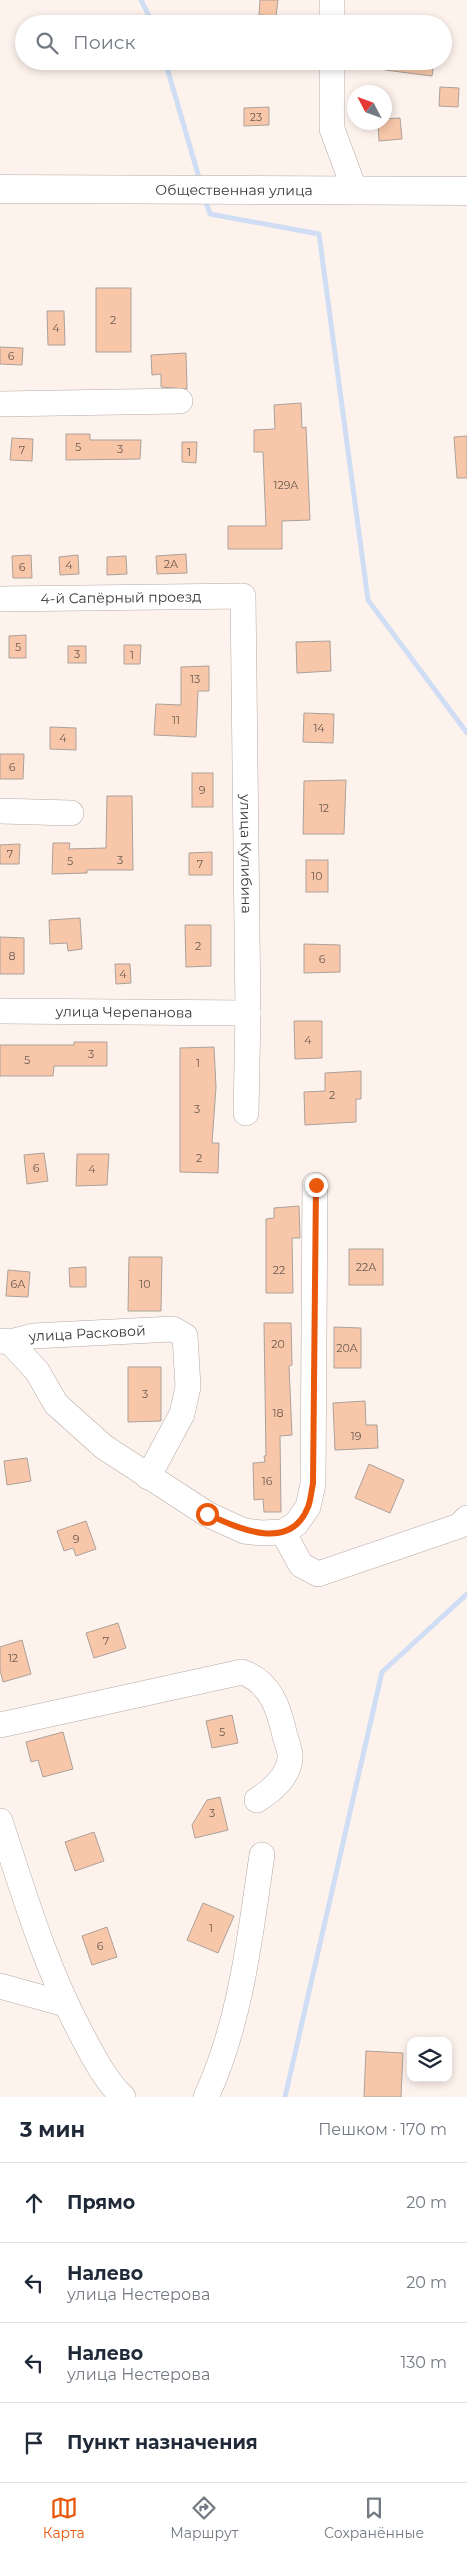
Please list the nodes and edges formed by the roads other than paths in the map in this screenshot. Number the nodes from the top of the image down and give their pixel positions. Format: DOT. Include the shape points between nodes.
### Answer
graph roads {
  1 [pos="332,0"];
  2 [pos="332,15"];
  3 [pos="332,70"];
  4 [pos="0,189"];
  5 [pos="355,191"];
  6 [pos="467,191"];
  7 [pos="180,401"];
  8 [pos="0,404"];
  9 [pos="243,596"];
  10 [pos="0,599"];
  11 [pos="0,811"];
  12 [pos="71,813"];
  13 [pos="0,1011"];
  14 [pos="248,1013"];
  15 [pos="246,1113"];
  16 [pos="316,1185"];
  17 [pos="5,1341"];
  18 [pos="148,1477"];
  19 [pos="467,1518"];
  20 [pos="283,1532"];
  21 [pos="0,1725"];
  22 [pos="257,1800"];
  23 [pos="0,1820"];
  24 [pos="262,1855"];
  25 [pos="0,1986"];
  26 [pos="65,2004"];
  27 [pos="123,2097"];
  28 [pos="206,2097"];
  1 -- 2 [label="street"];
  3 -- 5 [label="street" via="332,129"];
  4 -- 5 [label="main road, Общественная улица"];
  5 -- 6 [label="main road, Общественная улица"];
  7 -- 8 [label="street"];
  9 -- 10 [label="street, 4-й Сапёрный проезд"];
  9 -- 14 [label="street, улица Кулибина"];
  11 -- 12 [label="street"];
  13 -- 14 [label="street, улица Черепанова"];
  14 -- 15 [label="street, улица Кулибина"];
  16 -- 20 [label="street" via="313,1484 308,1507 296,1524"];
  17 -- 18 [label="street" via="37,1371 56,1404 104,1448"];
  17 -- 18 [label="street, улица Расковой" via="32,1336 173,1329 185,1336 188,1387 182,1414"];
  18 -- 20 [label="street" via="207,1514 244,1531"];
  19 -- 20 [label="street" via="459,1526 318,1574 301,1565"];
  21 -- 22 [label="street" via="242,1672 254,1676 267,1688 279,1709 290,1758 282,1778"];
  23 -- 26 [label="street" via="37,1934"];
  24 -- 28 [label="street" via="245,1975"];
  25 -- 26 [label="street"];
  26 -- 27 [label="street" via="93,2057"];
}
